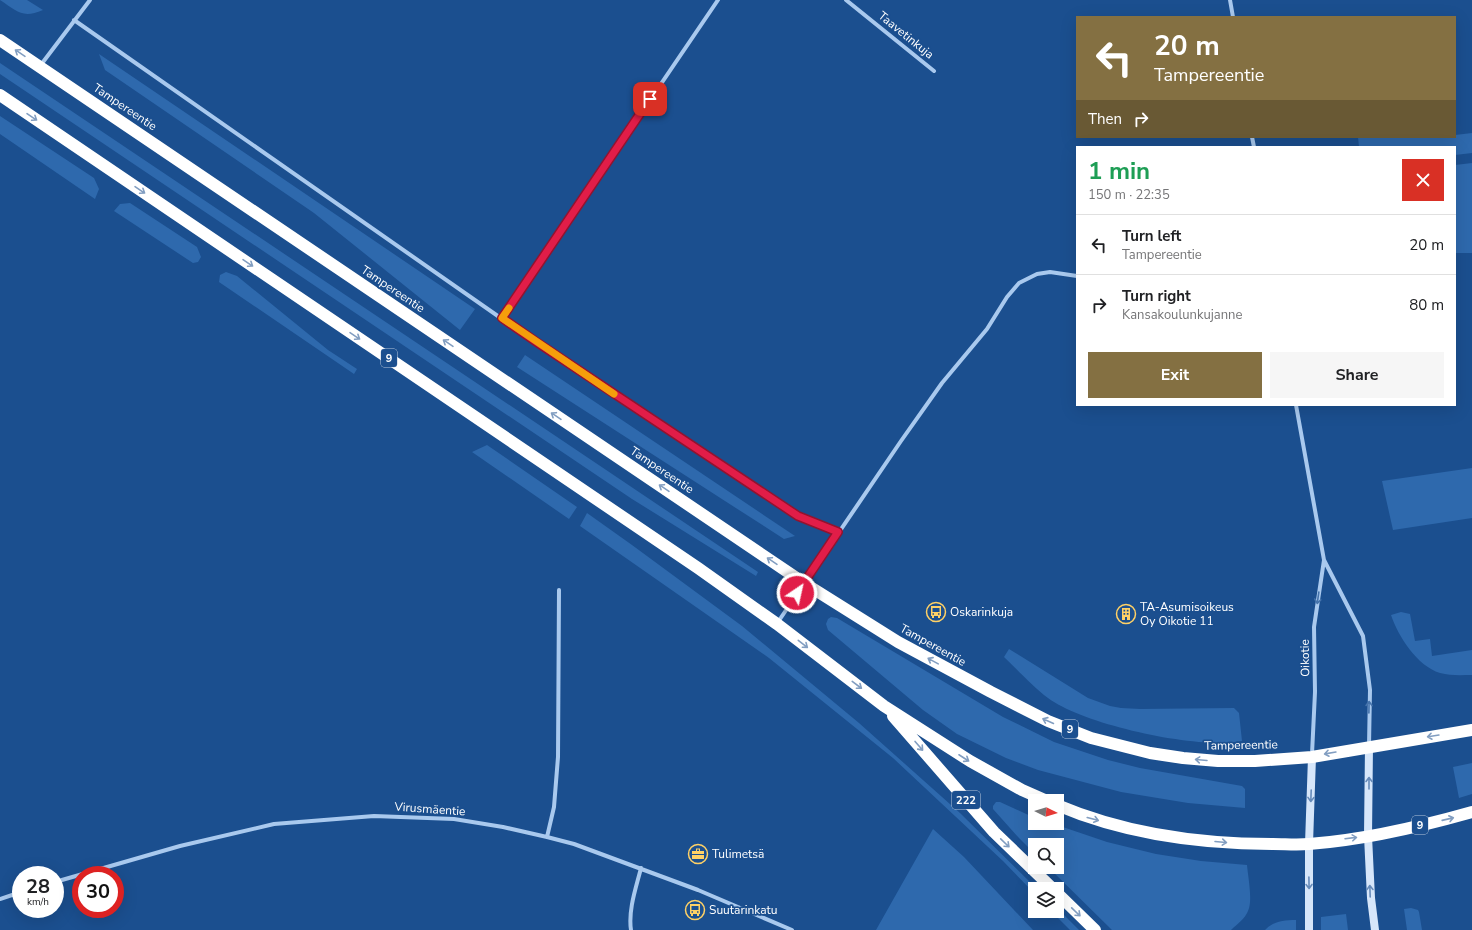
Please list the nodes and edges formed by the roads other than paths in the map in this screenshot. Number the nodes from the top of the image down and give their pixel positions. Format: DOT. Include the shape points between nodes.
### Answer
graph roads {
  1 [pos="90,0"];
  2 [pos="718,0"];
  3 [pos="846,0"];
  4 [pos="1230,0"];
  5 [pos="1233,16"];
  6 [pos="74,20"];
  7 [pos="0,40"];
  8 [pos="40,67"];
  9 [pos="934,71"];
  10 [pos="0,95"];
  11 [pos="1076,276"];
  12 [pos="502,318"];
  13 [pos="1296,406"];
  14 [pos="838,532"];
  15 [pos="1324,560"];
  16 [pos="804,583"];
  17 [pos="559,590"];
  18 [pos="777,624"];
  19 [pos="884,706"];
  20 [pos="1472,730"];
  21 [pos="1369,746"];
  22 [pos="1312,757"];
  23 [pos="1031,794"];
  24 [pos="1064,808"];
  25 [pos="1472,812"];
  26 [pos="1368,836"];
  27 [pos="548,837"];
  28 [pos="1308,844"];
  29 [pos="641,868"];
  30 [pos="64,879"];
  31 [pos="1046,882"];
  32 [pos="12,895"];
  33 [pos="0,898"];
  34 [pos="1064,900"];
  35 [pos="631,930"];
  36 [pos="792,930"];
  37 [pos="1095,930"];
  38 [pos="1309,930"];
  39 [pos="1375,930"];
  1 -- 6 [label="street"];
  2 -- 12 [label="street"];
  3 -- 9 [label="street, Taavetinkuja"];
  4 -- 5 [label="street"];
  6 -- 8 [label="street"];
  6 -- 12 [label="street"];
  8 -- 7 [label="highway, Tampereentie / 9, one-way"];
  16 -- 8 [label="highway, Tampereentie / 9, one-way"];
  10 -- 18 [label="highway, 9, one-way"];
  11 -- 14 [label="street" via="1050,272 1037,274 1019,283 1006,297 987,329 942,383"];
  12 -- 14 [label="street" via="798,516"];
  13 -- 15 [label="street, Oikotie"];
  14 -- 16 [label="street"];
  21 -- 15 [label="street, Oikotie, one-way" via="1370,690 1363,636"];
  15 -- 22 [label="street, Oikotie, one-way" via="1314,627"];
  16 -- 18 [label="street"];
  22 -- 16 [label="highway, Tampereentie / 9, one-way" via="1211,761 1150,753 1091,738 1048,721 990,692 898,642"];
  17 -- 27 [label="street" via="558,757 554,807"];
  18 -- 19 [label="highway, 9, one-way"];
  19 -- 23 [label="highway, 9, one-way" via="970,761"];
  19 -- 31 [label="highway, 222, one-way" via="994,832"];
  20 -- 21 [label="highway, 9, one-way"];
  21 -- 22 [label="highway, Tampereentie / 9, one-way"];
  26 -- 21 [label="main road, one-way"];
  22 -- 28 [label="main road, one-way"];
  24 -- 28 [label="highway, 9, one-way" via="1137,831 1192,840 1240,844"];
  26 -- 25 [label="highway, 9, one-way"];
  28 -- 26 [label="highway, 9, one-way"];
  39 -- 26 [label="main road, one-way"];
  27 -- 29 [label="street, Virusmäentie"];
  27 -- 30 [label="street, Virusmäentie" via="467,820 419,817 374,816 274,824 180,846"];
  28 -- 38 [label="main road, one-way"];
  29 -- 35 [label="street" via="633,897 629,922"];
  29 -- 36 [label="street, Virusmäentie"];
  32 -- 33 [label="street"];
  34 -- 37 [label="highway, one-way"];
}
